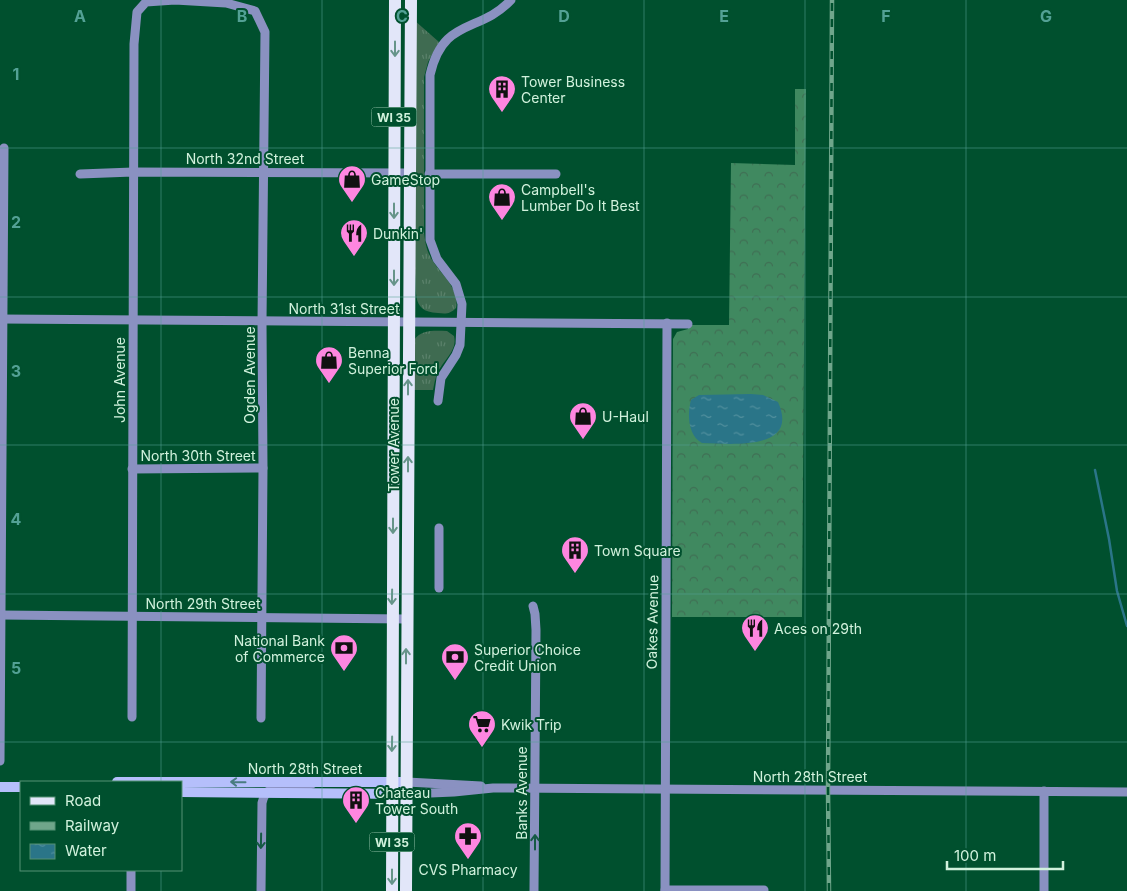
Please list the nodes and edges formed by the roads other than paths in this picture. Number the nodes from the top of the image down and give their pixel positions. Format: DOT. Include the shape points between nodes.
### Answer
graph roads {
  1 [pos="395,0"];
  2 [pos="411,0"];
  3 [pos="511,0"];
  4 [pos="266,32"];
  5 [pos="4,148"];
  6 [pos="133,172"];
  7 [pos="264,172"];
  8 [pos="394,173"];
  9 [pos="410,173"];
  10 [pos="80,174"];
  11 [pos="429,174"];
  12 [pos="556,174"];
  13 [pos="1,320"];
  14 [pos="133,321"];
  15 [pos="262,322"];
  16 [pos="394,322"];
  17 [pos="409,322"];
  18 [pos="462,323"];
  19 [pos="667,323"];
  20 [pos="688,324"];
  21 [pos="438,401"];
  22 [pos="263,468"];
  23 [pos="132,469"];
  24 [pos="439,528"];
  25 [pos="439,588"];
  26 [pos="533,606"];
  27 [pos="0,616"];
  28 [pos="132,616"];
  29 [pos="262,617"];
  30 [pos="392,619"];
  31 [pos="406,619"];
  32 [pos="132,717"];
  33 [pos="261,718"];
  34 [pos="0,762"];
  35 [pos="182,782"];
  36 [pos="318,783"];
  37 [pos="0,787"];
  38 [pos="20,787"];
  39 [pos="392,788"];
  40 [pos="407,788"];
  41 [pos="535,788"];
  42 [pos="665,789"];
  43 [pos="1044,791"];
  44 [pos="182,792"];
  45 [pos="1127,792"];
  46 [pos="266,793"];
  47 [pos="131,871"];
  48 [pos="665,890"];
  49 [pos="764,890"];
  50 [pos="131,891"];
  51 [pos="261,891"];
  52 [pos="392,891"];
  53 [pos="406,891"];
  54 [pos="534,891"];
  55 [pos="1044,891"];
  1 -- 8 [label="main road, Tower Avenue / WI 35, one-way"];
  2 -- 9 [label="main road, Tower Avenue / WI 35"];
  3 -- 11 [label="street" via="492,16 458,30 440,47 430,76"];
  4 -- 6 [label="street, John Avenue" via="255,12 226,4 175,0 146,2 137,12 134,44"];
  4 -- 7 [label="street, Ogden Avenue"];
  5 -- 13 [label="street"];
  6 -- 7 [label="street, North 32nd Street"];
  6 -- 10 [label="street, North 32nd Street"];
  6 -- 14 [label="street, John Avenue"];
  7 -- 8 [label="street, North 32nd Street"];
  7 -- 15 [label="street, Ogden Avenue"];
  8 -- 9 [label="street, North 32nd Street"];
  8 -- 16 [label="main road, Tower Avenue / WI 35, one-way"];
  9 -- 17 [label="main road, Tower Avenue / WI 35"];
  11 -- 12 [label="street"];
  11 -- 18 [label="street" via="430,240 437,259 458,288"];
  13 -- 14 [label="street, North 31st Street"];
  13 -- 27 [label="street"];
  14 -- 15 [label="street, North 31st Street"];
  14 -- 23 [label="street, John Avenue"];
  15 -- 16 [label="street, North 31st Street"];
  15 -- 22 [label="street, Ogden Avenue"];
  16 -- 17 [label="street, North 31st Street"];
  16 -- 30 [label="main road, Tower Avenue / WI 35, one-way"];
  17 -- 18 [label="street, North 31st Street"];
  31 -- 17 [label="main road, Tower Avenue / WI 35, one-way"];
  18 -- 19 [label="street, North 31st Street"];
  18 -- 21 [label="street" via="460,344 441,378"];
  19 -- 20 [label="street, North 31st Street"];
  19 -- 42 [label="street, Oakes Avenue"];
  22 -- 23 [label="street, North 30th Street"];
  22 -- 29 [label="street, Ogden Avenue"];
  23 -- 28 [label="street, John Avenue"];
  24 -- 25 [label="street"];
  26 -- 41 [label="street, Banks Avenue" via="536,630"];
  27 -- 28 [label="street, North 29th Street"];
  27 -- 34 [label="street"];
  28 -- 29 [label="street, North 29th Street"];
  28 -- 32 [label="street, John Avenue"];
  29 -- 30 [label="street, North 29th Street"];
  29 -- 33 [label="street, Ogden Avenue"];
  30 -- 31 [label="street, North 29th Street"];
  30 -- 39 [label="main road, Tower Avenue / WI 35, one-way"];
  40 -- 31 [label="main road, Tower Avenue / WI 35, one-way"];
  36 -- 35 [label="main road, North 28th Street, one-way"];
  36 -- 39 [label="main road, North 28th Street"];
  36 -- 46 [label="street" via="276,787"];
  37 -- 38 [label="main road"];
  39 -- 40 [label="main road, North 28th Street"];
  39 -- 46 [label="main road, North 28th Street"];
  39 -- 52 [label="main road, Tower Avenue / WI 35, one-way"];
  40 -- 41 [label="street, North 28th Street" via="461,792"];
  40 -- 53 [label="main road, Tower Avenue / WI 35"];
  41 -- 42 [label="street, North 28th Street"];
  54 -- 41 [label="street, Banks Avenue, one-way"];
  42 -- 43 [label="street, North 28th Street"];
  42 -- 48 [label="street, Oakes Avenue"];
  43 -- 45 [label="street, North 28th Street"];
  43 -- 55 [label="street"];
  44 -- 46 [label="main road, North 28th Street"];
  46 -- 51 [label="street, one-way" via="262,803"];
  47 -- 50 [label="street"];
  48 -- 49 [label="street"];
}
